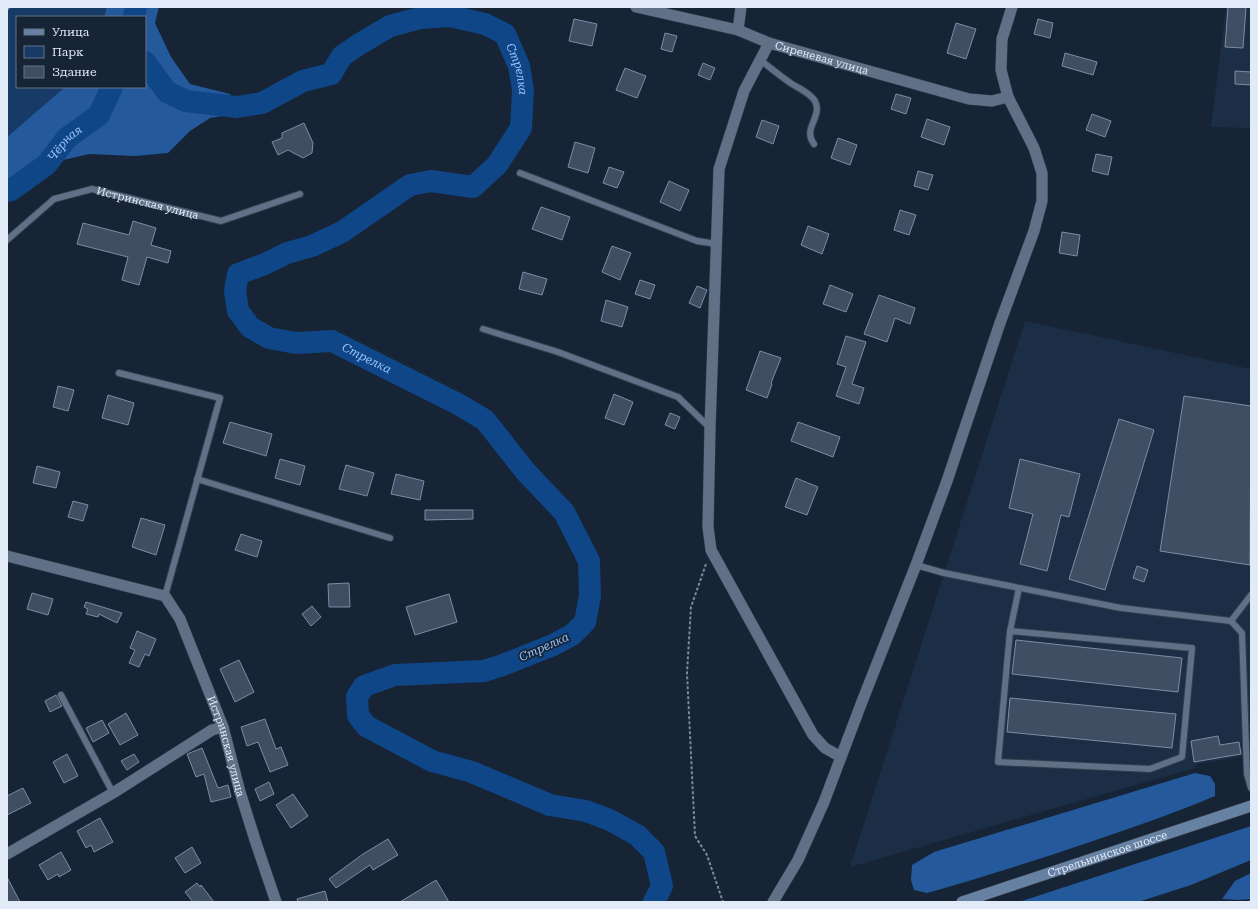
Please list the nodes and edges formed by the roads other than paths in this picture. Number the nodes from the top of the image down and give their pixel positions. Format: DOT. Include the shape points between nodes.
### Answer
graph roads {
  1 [pos="636,7"];
  2 [pos="740,7"];
  3 [pos="1012,7"];
  4 [pos="738,30"];
  5 [pos="769,43"];
  6 [pos="760,60"];
  7 [pos="1008,97"];
  8 [pos="814,144"];
  9 [pos="520,173"];
  10 [pos="300,194"];
  11 [pos="7,240"];
  12 [pos="717,244"];
  13 [pos="483,329"];
  14 [pos="119,373"];
  15 [pos="710,428"];
  16 [pos="197,479"];
  17 [pos="390,538"];
  18 [pos="7,556"];
  19 [pos="916,565"];
  20 [pos="1019,588"];
  21 [pos="1251,595"];
  22 [pos="165,596"];
  23 [pos="1231,621"];
  24 [pos="1010,631"];
  25 [pos="61,694"];
  26 [pos="224,727"];
  27 [pos="841,757"];
  28 [pos="1251,788"];
  29 [pos="113,794"];
  30 [pos="1251,806"];
  31 [pos="7,854"];
  32 [pos="276,902"];
  33 [pos="773,902"];
  34 [pos="962,902"];
  1 -- 4 [label="street, Сиреневая улица"];
  2 -- 4 [label="street"];
  3 -- 7 [label="street" via="1002,39 1001,70"];
  4 -- 5 [label="street, Сиреневая улица"];
  5 -- 6 [label="street"];
  5 -- 7 [label="street, Сиреневая улица" via="969,99 992,101"];
  6 -- 8 [label="lane" via="810,95 815,102 817,113 810,132"];
  6 -- 12 [label="street" via="744,91 719,169"];
  7 -- 19 [label="street" via="1034,148 1042,173 1042,201 1034,231"];
  9 -- 12 [label="lane" via="698,241"];
  10 -- 11 [label="lane, Истринская улица" via="221,221 92,189 54,199"];
  12 -- 15 [label="street"];
  13 -- 15 [label="lane" via="558,352 678,397"];
  14 -- 16 [label="lane" via="220,398"];
  15 -- 27 [label="street" via="708,527 711,550 814,735 825,748"];
  16 -- 17 [label="lane"];
  16 -- 22 [label="lane"];
  18 -- 22 [label="street"];
  19 -- 20 [label="lane"];
  19 -- 27 [label="street"];
  20 -- 23 [label="lane" via="1121,608"];
  20 -- 24 [label="lane"];
  21 -- 23 [label="lane"];
  22 -- 26 [label="street, Истринская улица" via="180,619"];
  23 -- 28 [label="lane" via="1242,634 1247,774"];
  24 -- 24 [label="lane" via="998,762 1150,769 1182,757 1192,648"];
  25 -- 29 [label="lane"];
  26 -- 29 [label="street" via="212,730"];
  26 -- 32 [label="street, Истринская улица" via="240,792"];
  27 -- 33 [label="street" via="798,860"];
  29 -- 31 [label="street"];
  30 -- 34 [label="main road, Стрельнинское шоссе"];
}
